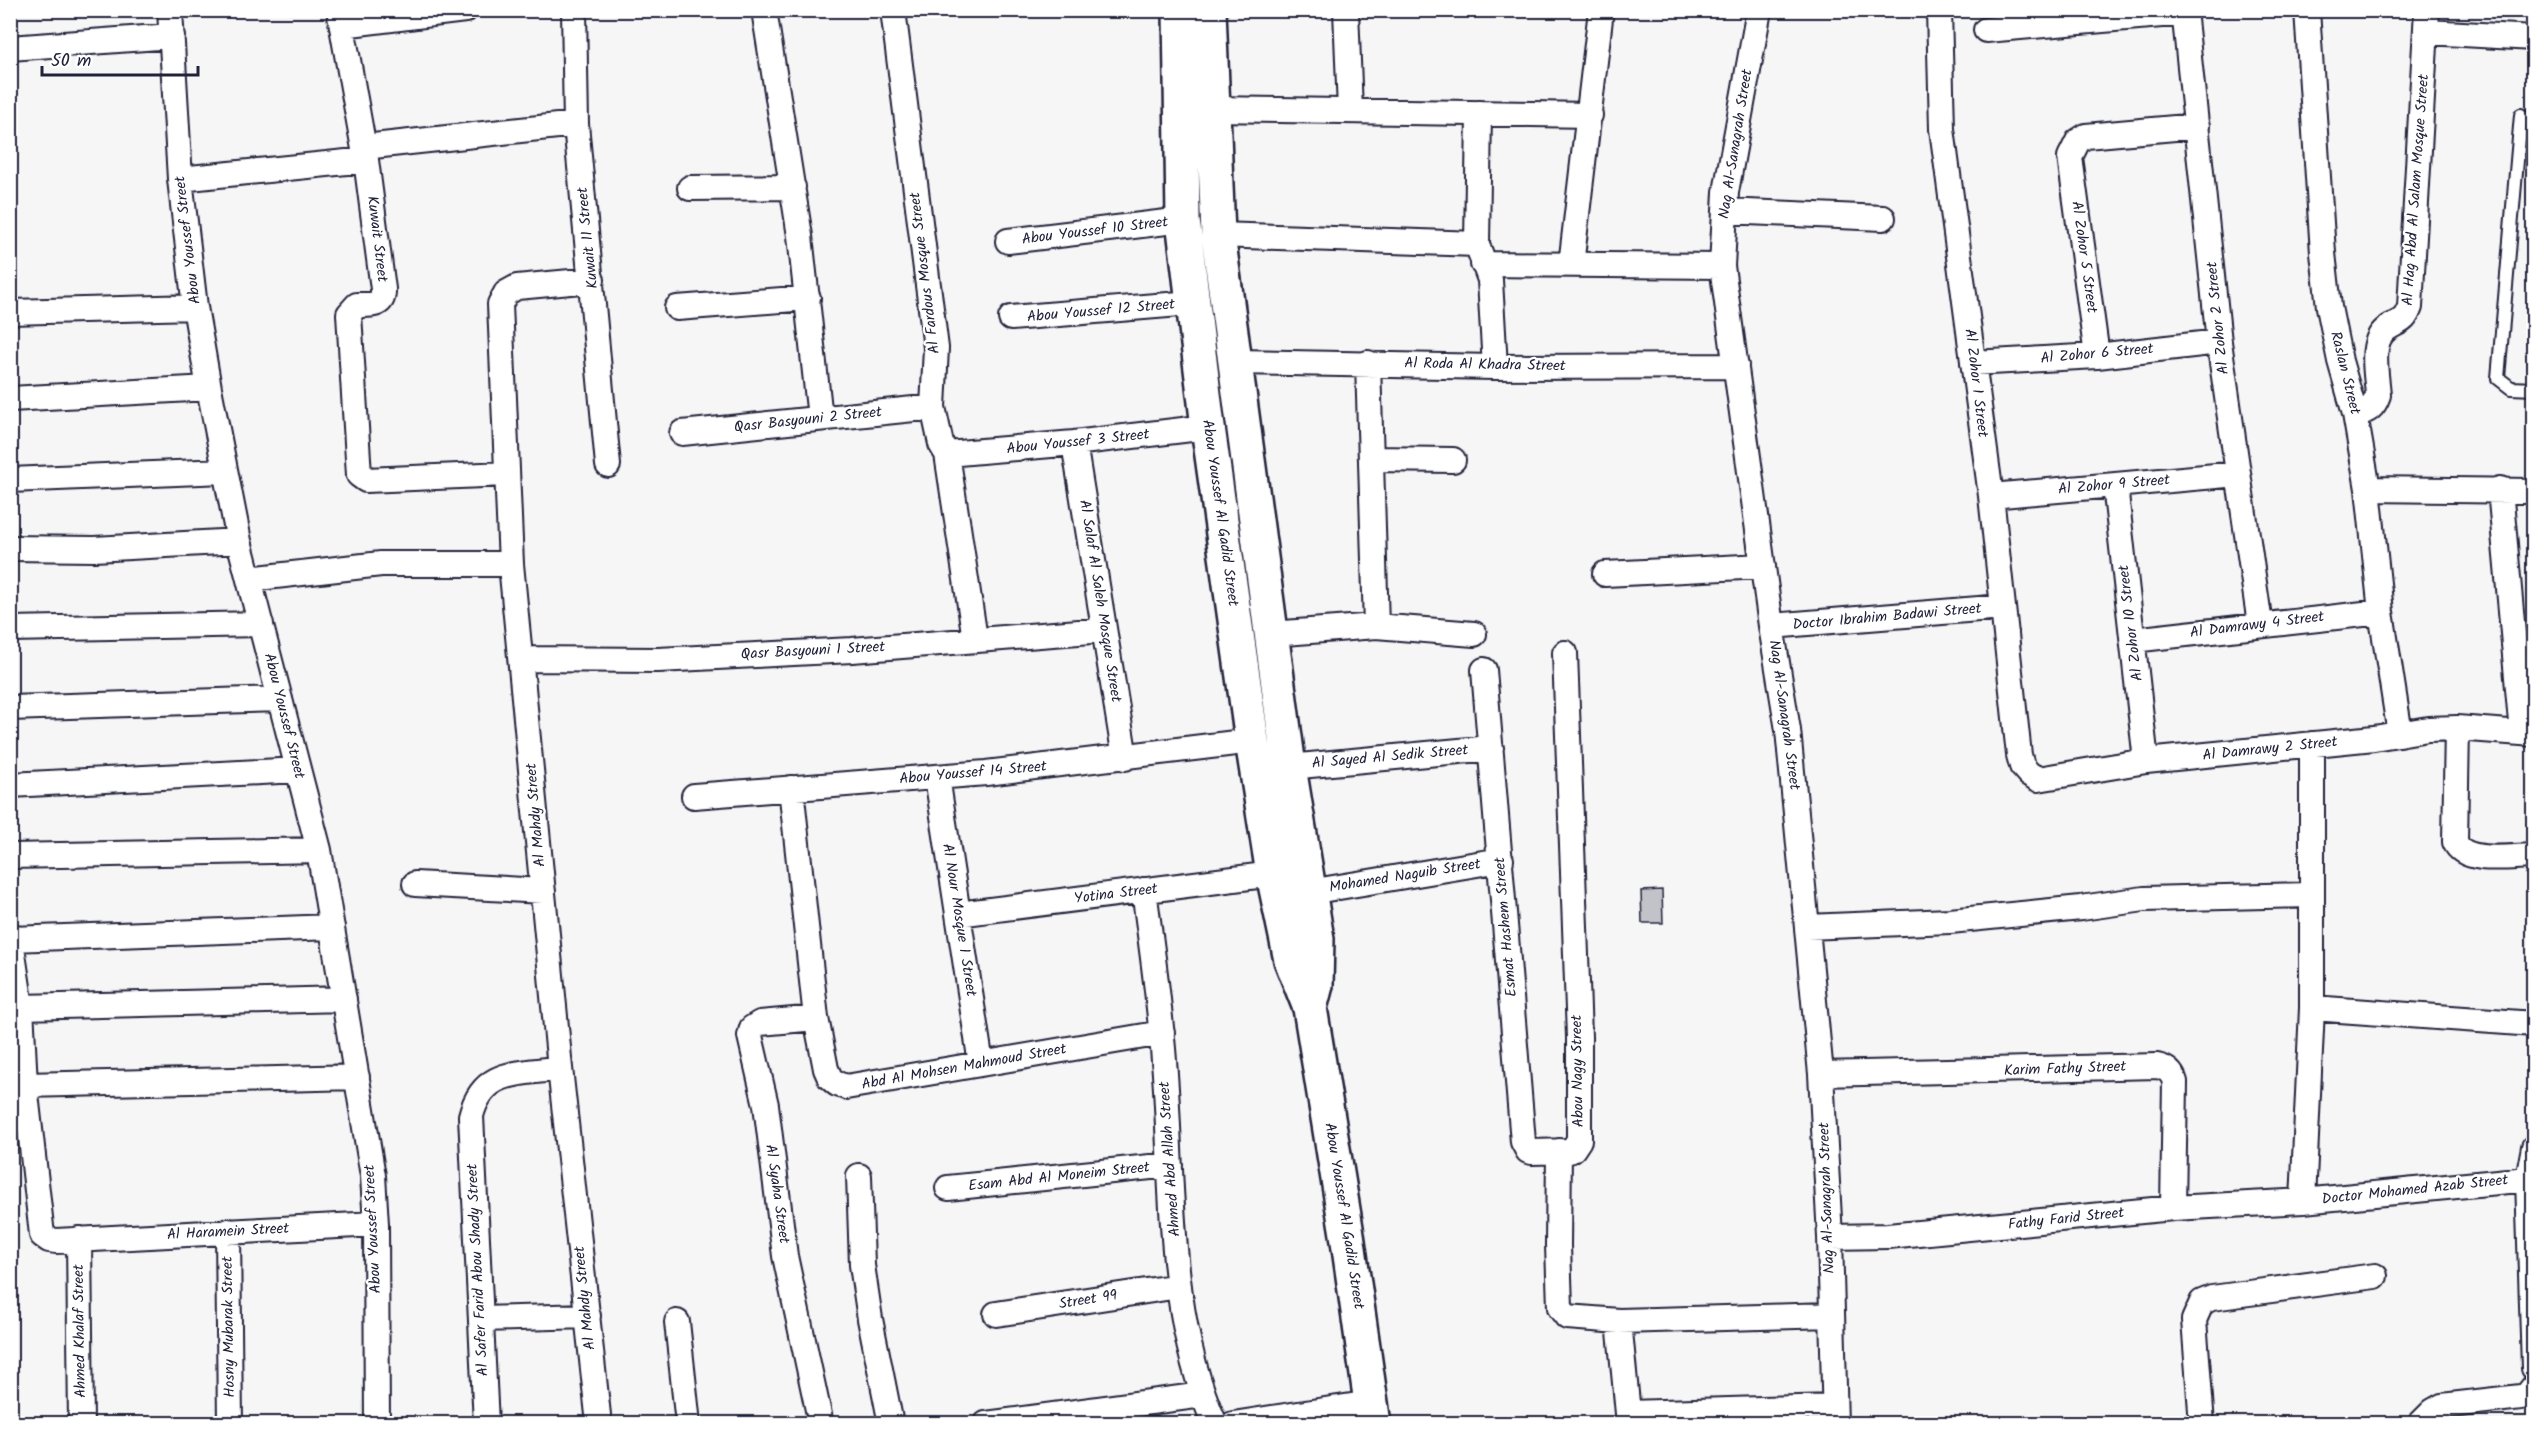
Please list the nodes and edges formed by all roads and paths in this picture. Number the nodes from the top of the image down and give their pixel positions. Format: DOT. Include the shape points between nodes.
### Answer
graph roads {
  1 [pos="171,10"];
  2 [pos="465,10"];
  3 [pos="574,10"];
  4 [pos="764,10"];
  5 [pos="893,10"];
  6 [pos="1180,10"];
  7 [pos="1209,10"];
  8 [pos="1346,10"];
  9 [pos="1601,10"];
  10 [pos="1759,10"];
  11 [pos="1939,10"];
  12 [pos="2307,10"];
  13 [pos="2185,12"];
  14 [pos="341,18"];
  15 [pos="2427,21"];
  16 [pos="1986,30"];
  17 [pos="172,36"];
  18 [pos="2534,38"];
  19 [pos="10,48"];
  20 [pos="1212,109"];
  21 [pos="1350,111"];
  22 [pos="1479,113"];
  23 [pos="1590,115"];
  24 [pos="2521,115"];
  25 [pos="576,124"];
  26 [pos="2198,126"];
  27 [pos="365,153"];
  28 [pos="180,179"];
  29 [pos="793,187"];
  30 [pos="690,188"];
  31 [pos="1725,211"];
  32 [pos="1883,218"];
  33 [pos="1183,220"];
  34 [pos="1218,235"];
  35 [pos="1008,241"];
  36 [pos="1480,254"];
  37 [pos="1571,265"];
  38 [pos="1722,266"];
  39 [pos="592,280"];
  40 [pos="808,298"];
  41 [pos="1192,303"];
  42 [pos="195,307"];
  43 [pos="677,308"];
  44 [pos="10,312"];
  45 [pos="1011,318"];
  46 [pos="2219,342"];
  47 [pos="2097,356"];
  48 [pos="1234,362"];
  49 [pos="1368,363"];
  50 [pos="1973,363"];
  51 [pos="1736,366"];
  52 [pos="1495,367"];
  53 [pos="209,388"];
  54 [pos="2534,390"];
  55 [pos="10,399"];
  56 [pos="933,407"];
  57 [pos="2355,414"];
  58 [pos="820,418"];
  59 [pos="1208,427"];
  60 [pos="682,433"];
  61 [pos="1074,443"];
  62 [pos="947,454"];
  63 [pos="1371,459"];
  64 [pos="1453,460"];
  65 [pos="608,465"];
  66 [pos="224,471"];
  67 [pos="506,474"];
  68 [pos="2238,474"];
  69 [pos="10,480"];
  70 [pos="2115,485"];
  71 [pos="2368,489"];
  72 [pos="2500,489"];
  73 [pos="2534,490"];
  74 [pos="1990,496"];
  75 [pos="239,542"];
  76 [pos="10,548"];
  77 [pos="512,564"];
  78 [pos="1763,566"];
  79 [pos="1605,574"];
  80 [pos="249,579"];
  81 [pos="2003,607"];
  82 [pos="2523,610"];
  83 [pos="2381,612"];
  84 [pos="261,624"];
  85 [pos="2260,624"];
  86 [pos="1376,626"];
  87 [pos="1771,626"];
  88 [pos="10,629"];
  89 [pos="1104,630"];
  90 [pos="1271,634"];
  91 [pos="1474,634"];
  92 [pos="975,639"];
  93 [pos="2133,640"];
  94 [pos="1565,653"];
  95 [pos="521,659"];
  96 [pos="1485,670"];
  97 [pos="280,699"];
  98 [pos="10,708"];
  99 [pos="2457,728"];
  100 [pos="2528,733"];
  101 [pos="2400,734"];
  102 [pos="1251,741"];
  103 [pos="2312,744"];
  104 [pos="1491,748"];
  105 [pos="2019,755"];
  106 [pos="1125,758"];
  107 [pos="2146,761"];
  108 [pos="1289,767"];
  109 [pos="298,770"];
  110 [pos="937,777"];
  111 [pos="10,785"];
  112 [pos="791,788"];
  113 [pos="694,796"];
  114 [pos="319,850"];
  115 [pos="10,856"];
  116 [pos="2533,857"];
  117 [pos="1501,860"];
  118 [pos="1273,874"];
  119 [pos="415,884"];
  120 [pos="1144,890"];
  121 [pos="543,891"];
  122 [pos="2310,895"];
  123 [pos="1301,908"];
  124 [pos="958,914"];
  125 [pos="332,927"];
  126 [pos="1807,927"];
  127 [pos="11,936"];
  128 [pos="344,999"];
  129 [pos="21,1007"];
  130 [pos="2312,1008"];
  131 [pos="816,1018"];
  132 [pos="2534,1024"];
  133 [pos="1162,1033"];
  134 [pos="981,1064"];
  135 [pos="560,1068"];
  136 [pos="1821,1074"];
  137 [pos="357,1077"];
  138 [pos="25,1085"];
  139 [pos="1559,1151"];
  140 [pos="2531,1164"];
  141 [pos="1170,1165"];
  142 [pos="859,1176"];
  143 [pos="948,1188"];
  144 [pos="2303,1201"];
  145 [pos="2173,1208"];
  146 [pos="376,1224"];
  147 [pos="228,1231"];
  148 [pos="1830,1238"];
  149 [pos="80,1239"];
  150 [pos="2375,1276"];
  151 [pos="1179,1286"];
  152 [pos="996,1314"];
  153 [pos="1831,1315"];
  154 [pos="588,1317"];
  155 [pos="481,1319"];
  156 [pos="1619,1321"];
  157 [pos="676,1322"];
  158 [pos="2534,1368"];
  159 [pos="2534,1386"];
  160 [pos="1203,1395"];
  161 [pos="1373,1413"];
  162 [pos="1834,1415"];
  163 [pos="1628,1418"];
  164 [pos="81,1424"];
  165 [pos="230,1424"];
  166 [pos="377,1424"];
  167 [pos="486,1424"];
  168 [pos="599,1424"];
  169 [pos="688,1424"];
  170 [pos="821,1424"];
  171 [pos="891,1424"];
  172 [pos="986,1424"];
  173 [pos="1215,1424"];
  174 [pos="1233,1424"];
  175 [pos="2202,1424"];
  176 [pos="2420,1424"];
  1 -- 17 [label="street, Abou Youssef Street"];
  2 -- 14 [label="street"];
  3 -- 25 [label="street, Kuwait 11 Street"];
  4 -- 29 [label="street"];
  5 -- 56 [label="street, Al Fardous Mosque Street" via="936,348"];
  6 -- 33 [label="street, Abou Youssef Al Gadid Street"];
  7 -- 20 [label="street, Abou Youssef Al Gadid Street"];
  8 -- 21 [label="street"];
  9 -- 23 [label="street"];
  10 -- 31 [label="street, Nag Al-Sanagrah Street"];
  11 -- 50 [label="street, Al Zohor 1 Street" via="1942,129"];
  12 -- 57 [label="street, Raslan Street" via="2329,307"];
  13 -- 16 [label="street"];
  13 -- 26 [label="street, Al Zohor 2 Street"];
  14 -- 27 [label="street, Kuwait Street"];
  15 -- 18 [label="street"];
  15 -- 57 [label="street, Al Hag Abd Al Salam Mosque Street" via="2410,307 2406,317 2388,328 2377,343 2376,402"];
  17 -- 19 [label="street"];
  17 -- 28 [label="street, Abou Youssef Street"];
  20 -- 21 [label="street"];
  20 -- 34 [label="street, Abou Youssef Al Gadid Street"];
  21 -- 22 [label="street"];
  22 -- 23 [label="street"];
  22 -- 36 [label="street"];
  23 -- 37 [label="street"];
  24 -- 54 [label="lane" via="2498,378 2511,388"];
  25 -- 27 [label="street"];
  25 -- 39 [label="street, Kuwait 11 Street"];
  26 -- 46 [label="street, Al Zohor 2 Street"];
  26 -- 47 [label="street, Al Zohor 5 Street" via="2085,136 2070,157"];
  27 -- 28 [label="street"];
  27 -- 67 [label="street, Kuwait Street" via="384,294 379,303 357,305 348,314 358,475 362,479"];
  28 -- 42 [label="street, Abou Youssef Street"];
  29 -- 30 [label="street"];
  29 -- 40 [label="street"];
  31 -- 32 [label="street"];
  31 -- 38 [label="street, Nag Al-Sanagrah Street"];
  33 -- 35 [label="street, Abou Youssef 10 Street"];
  33 -- 41 [label="street, Abou Youssef Al Gadid Street"];
  34 -- 36 [label="street"];
  34 -- 48 [label="street, Abou Youssef Al Gadid Street"];
  36 -- 37 [label="street"];
  36 -- 52 [label="street" via="1490,280"];
  37 -- 38 [label="street"];
  38 -- 51 [label="street, Nag Al-Sanagrah Street"];
  39 -- 65 [label="street, Kuwait 11 Street"];
  39 -- 67 [label="street, Al Mahdy Street" via="517,287 506,293 500,304"];
  40 -- 43 [label="street"];
  40 -- 58 [label="street"];
  41 -- 45 [label="street, Abou Youssef 12 Street"];
  41 -- 59 [label="street, Abou Youssef Al Gadid Street"];
  42 -- 44 [label="street"];
  42 -- 53 [label="street, Abou Youssef Street"];
  46 -- 47 [label="street, Al Zohor 6 Street"];
  46 -- 68 [label="street, Al Zohor 2 Street"];
  47 -- 50 [label="street, Al Zohor 6 Street"];
  48 -- 49 [label="street, Al Roda Al Khadra Street"];
  48 -- 90 [label="street, Abou Youssef Al Gadid Street"];
  49 -- 52 [label="street, Al Roda Al Khadra Street"];
  49 -- 63 [label="street"];
  50 -- 74 [label="street, Al Zohor 1 Street"];
  51 -- 52 [label="street, Al Roda Al Khadra Street"];
  51 -- 78 [label="street, Nag Al-Sanagrah Street"];
  53 -- 55 [label="street"];
  53 -- 66 [label="street, Abou Youssef Street"];
  56 -- 58 [label="street, Qasr Basyouni 2 Street"];
  56 -- 62 [label="street, Al Fardous Mosque Street"];
  57 -- 71 [label="street, Raslan Street"];
  58 -- 60 [label="street, Qasr Basyouni 2 Street"];
  59 -- 61 [label="street, Abou Youssef 3 Street"];
  59 -- 102 [label="street, Abou Youssef Al Gadid Street"];
  61 -- 62 [label="street, Abou Youssef 3 Street"];
  61 -- 89 [label="street, Al Salaf Al Saleh Mosque Street"];
  62 -- 92 [label="street, Al Fardous Mosque Street"];
  63 -- 64 [label="street"];
  63 -- 86 [label="street"];
  66 -- 69 [label="street"];
  66 -- 75 [label="street, Abou Youssef Street"];
  67 -- 77 [label="street, Al Mahdy Street"];
  68 -- 70 [label="street, Al Zohor 9 Street"];
  68 -- 85 [label="street, Al Zohor 2 Street"];
  70 -- 74 [label="street, Al Zohor 9 Street"];
  70 -- 93 [label="street, Al Zohor 10 Street"];
  71 -- 72 [label="street"];
  71 -- 83 [label="street, Raslan Street"];
  72 -- 73 [label="street"];
  72 -- 82 [label="street"];
  74 -- 81 [label="street, Al Zohor 1 Street"];
  75 -- 76 [label="street" via="94,549"];
  75 -- 80 [label="street, Abou Youssef Street"];
  77 -- 80 [label="street" via="381,564"];
  77 -- 95 [label="street, Al Mahdy Street"];
  78 -- 79 [label="street"];
  78 -- 87 [label="street, Nag Al-Sanagrah Street"];
  80 -- 84 [label="street, Abou Youssef Street"];
  81 -- 87 [label="street, Doctor Ibrahim Badawi Street"];
  81 -- 105 [label="street, Al Zohor 1 Street"];
  82 -- 100 [label="street"];
  83 -- 85 [label="street, Al Damrawy 4 Street"];
  83 -- 101 [label="street, Raslan Street"];
  84 -- 88 [label="street"];
  84 -- 97 [label="street, Abou Youssef Street"];
  85 -- 93 [label="street, Al Damrawy 4 Street"];
  86 -- 90 [label="street"];
  86 -- 91 [label="street"];
  87 -- 126 [label="street, Nag Al-Sanagrah Street" via="1788,730"];
  89 -- 92 [label="street, Qasr Basyouni 1 Street"];
  89 -- 106 [label="street, Al Salaf Al Saleh Mosque Street"];
  90 -- 108 [label="street, Abou Youssef Al Gadid Street"];
  92 -- 95 [label="street, Qasr Basyouni 1 Street" via="658,660"];
  93 -- 107 [label="street, Al Zohor 10 Street"];
  94 -- 139 [label="street, Abou Nagy Street" via="1579,1140 1574,1149"];
  95 -- 121 [label="street, Al Mahdy Street"];
  96 -- 104 [label="street, Esmat Hashem Street"];
  97 -- 98 [label="street"];
  97 -- 109 [label="street, Abou Youssef Street"];
  99 -- 100 [label="street, Al Damrawy 2 Street"];
  99 -- 101 [label="street, Al Damrawy 2 Street"];
  99 -- 116 [label="street" via="2456,842 2471,857"];
  101 -- 103 [label="street, Al Damrawy 2 Street"];
  102 -- 106 [label="street, Abou Youssef 14 Street"];
  102 -- 118 [label="street, Abou Youssef Al Gadid Street"];
  103 -- 107 [label="street, Al Damrawy 2 Street"];
  103 -- 122 [label="street"];
  104 -- 108 [label="street, Al Sayed Al Sedik Street"];
  104 -- 117 [label="street, Esmat Hashem Street"];
  105 -- 107 [label="street, Al Damrawy 2 Street" via="2022,766 2038,779"];
  106 -- 110 [label="street, Abou Youssef 14 Street"];
  108 -- 123 [label="street, Abou Youssef Al Gadid Street"];
  109 -- 111 [label="street"];
  109 -- 114 [label="street, Abou Youssef Street"];
  110 -- 112 [label="street, Abou Youssef 14 Street"];
  110 -- 124 [label="street, Al Nour Mosque 1 Street"];
  112 -- 113 [label="street, Abou Youssef 14 Street"];
  112 -- 131 [label="street"];
  114 -- 115 [label="street"];
  114 -- 125 [label="street, Abou Youssef Street"];
  117 -- 123 [label="street, Mohamed Naguib Street"];
  117 -- 139 [label="street, Esmat Hashem Street" via="1523,1142 1528,1150"];
  118 -- 120 [label="street, Yotina Street"];
  118 -- 123 [label="street, Abou Youssef Al Gadid Street"];
  119 -- 121 [label="street"];
  120 -- 124 [label="street, Yotina Street"];
  120 -- 133 [label="street, Ahmed Abd Allah Street"];
  121 -- 135 [label="street, Al Mahdy Street"];
  122 -- 126 [label="street" via="2144,899 1950,921"];
  122 -- 130 [label="street"];
  123 -- 161 [label="street, Abou Youssef Al Gadid Street" via="1318,962 1310,1008"];
  124 -- 134 [label="street, Al Nour Mosque 1 Street"];
  125 -- 127 [label="street"];
  125 -- 128 [label="street, Abou Youssef Street"];
  126 -- 136 [label="street, Nag Al-Sanagrah Street"];
  127 -- 129 [label="street"];
  128 -- 129 [label="street"];
  128 -- 137 [label="street, Abou Youssef Street"];
  129 -- 138 [label="street"];
  130 -- 132 [label="street"];
  130 -- 144 [label="street"];
  131 -- 134 [label="street, Abd Al Mohsen Mahmoud Street" via="826,1069 830,1078 846,1087"];
  131 -- 170 [label="street, Al Syaha Street" via="760,1023 752,1028 750,1036 766,1105 785,1256"];
  133 -- 134 [label="street, Abd Al Mohsen Mahmoud Street"];
  133 -- 141 [label="street, Ahmed Abd Allah Street"];
  135 -- 154 [label="street, Al Mahdy Street"];
  135 -- 155 [label="street, Al Safer Farid Abou Shady Street" via="497,1078 475,1100 471,1116"];
  136 -- 145 [label="street, Karim Fathy Street" via="2166,1068 2175,1082"];
  136 -- 148 [label="street, Nag Al-Sanagrah Street"];
  137 -- 138 [label="street"];
  137 -- 146 [label="street, Abou Youssef Street" via="373,1176"];
  138 -- 149 [label="street, Al Haramein Street" via="42,1235 56,1241"];
  139 -- 156 [label="street" via="1560,1308 1571,1318"];
  140 -- 144 [label="street, Doctor Mohamed Azab Street"];
  140 -- 158 [label="street"];
  141 -- 143 [label="street, Esam Abd Al Moneim Street"];
  141 -- 151 [label="street, Ahmed Abd Allah Street"];
  142 -- 171 [label="street" via="862,1265"];
  144 -- 145 [label="street, Fathy Farid Street"];
  145 -- 148 [label="street, Fathy Farid Street" via="1888,1236"];
  146 -- 147 [label="street, Al Haramein Street"];
  146 -- 166 [label="street, Abou Youssef Street"];
  147 -- 149 [label="street, Al Haramein Street"];
  147 -- 165 [label="street, Hosny Mubarak Street"];
  148 -- 153 [label="street, Nag Al-Sanagrah Street"];
  149 -- 164 [label="street, Ahmed Khalaf Street"];
  150 -- 175 [label="street" via="2202,1302 2194,1320"];
  151 -- 152 [label="street, Street 99"];
  151 -- 160 [label="street, Ahmed Abd Allah Street"];
  153 -- 156 [label="street"];
  153 -- 162 [label="street, Nag Al-Sanagrah Street"];
  154 -- 155 [label="street"];
  154 -- 168 [label="street, Al Mahdy Street"];
  155 -- 167 [label="street, Al Safer Farid Abou Shady Street"];
  156 -- 163 [label="street"];
  157 -- 169 [label="street"];
  159 -- 176 [label="street" via="2522,1397 2442,1406"];
  160 -- 172 [label="street"];
  160 -- 173 [label="street, Ahmed Abd Allah Street"];
  161 -- 174 [label="street"];
  162 -- 163 [label="street"];
}
